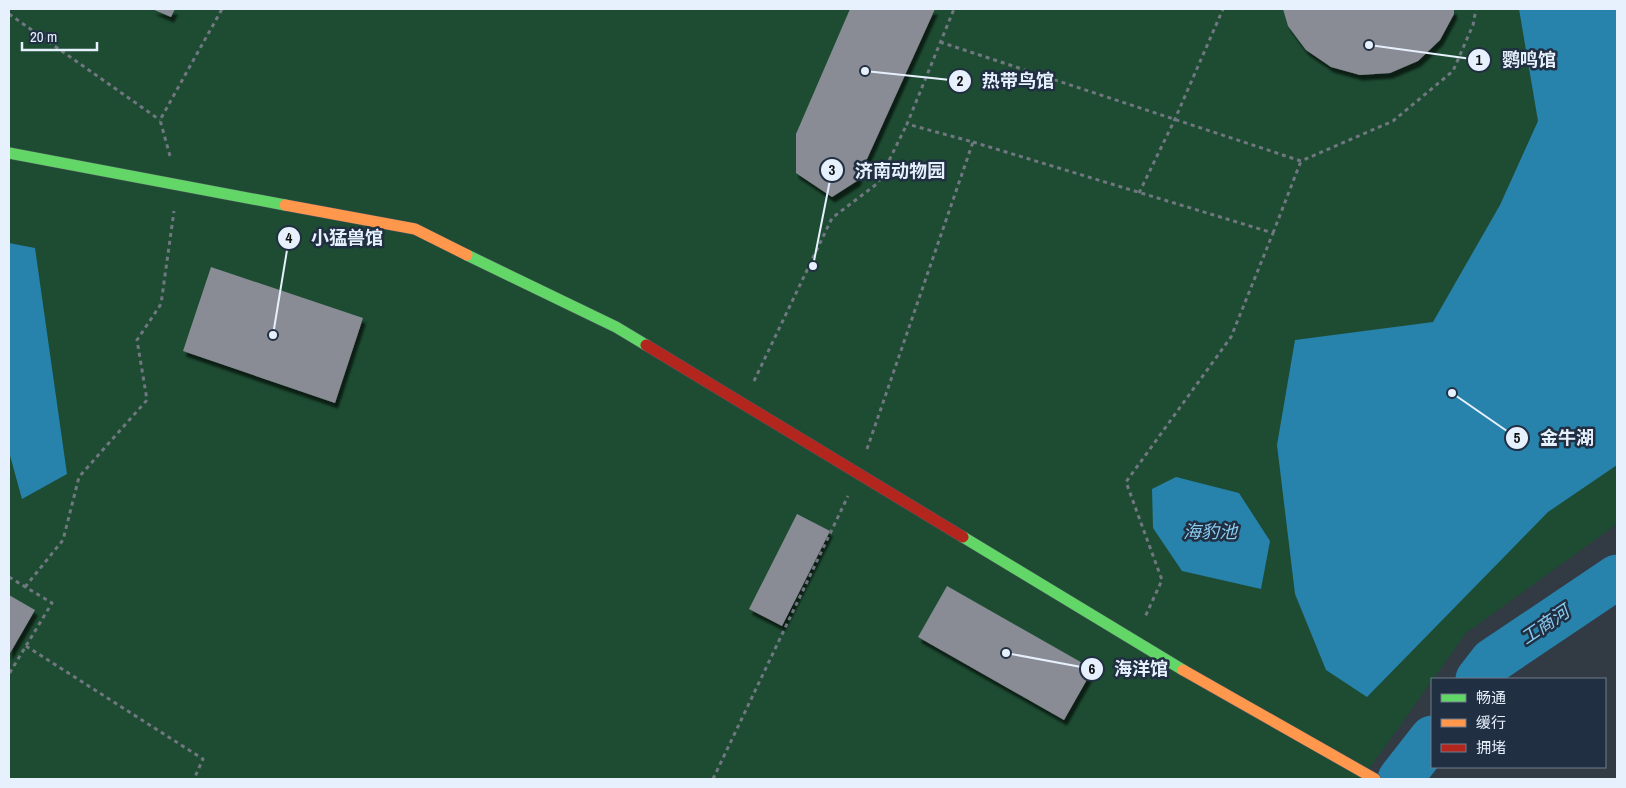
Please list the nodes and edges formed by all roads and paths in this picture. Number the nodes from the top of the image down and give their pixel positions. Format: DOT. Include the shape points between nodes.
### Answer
graph roads {
  1 [pos="222,9"];
  2 [pos="954,9"];
  3 [pos="1223,9"];
  4 [pos="1476,9"];
  5 [pos="9,14"];
  6 [pos="940,42"];
  7 [pos="1175,119"];
  8 [pos="160,120"];
  9 [pos="907,124"];
  10 [pos="973,142"];
  11 [pos="9,153"];
  12 [pos="1300,161"];
  13 [pos="178,184"];
  14 [pos="1139,193"];
  15 [pos="1273,233"];
  16 [pos="744,404"];
  17 [pos="859,473"];
  18 [pos="9,577"];
  19 [pos="24,586"];
  20 [pos="1134,640"];
  21 [pos="26,646"];
  22 [pos="9,674"];
  23 [pos="1371,777"];
  24 [pos="194,779"];
  25 [pos="713,779"];
  1 -- 8 [label="path"];
  2 -- 6 [label="path"];
  3 -- 7 [label="path"];
  4 -- 12 [label="path" via="1473,25 1453,71 1393,121"];
  5 -- 8 [label="path"];
  6 -- 7 [label="path"];
  6 -- 9 [label="path"];
  7 -- 12 [label="path"];
  7 -- 14 [label="path"];
  8 -- 13 [label="path"];
  9 -- 10 [label="path"];
  9 -- 16 [label="path" via="878,183 832,218"];
  10 -- 14 [label="path"];
  10 -- 17 [label="path"];
  11 -- 13 [label="street"];
  12 -- 15 [label="path"];
  13 -- 16 [label="street" via="415,229 616,327"];
  13 -- 19 [label="path" via="161,304 137,340 146,400 79,477 62,540"];
  14 -- 15 [label="path"];
  15 -- 20 [label="path" via="1231,337 1126,482 1162,580"];
  16 -- 17 [label="street"];
  17 -- 20 [label="street"];
  17 -- 25 [label="path"];
  18 -- 19 [label="path"];
  19 -- 21 [label="path" via="52,603"];
  20 -- 23 [label="street"];
  21 -- 22 [label="path"];
  21 -- 24 [label="path" via="203,759"];
}
